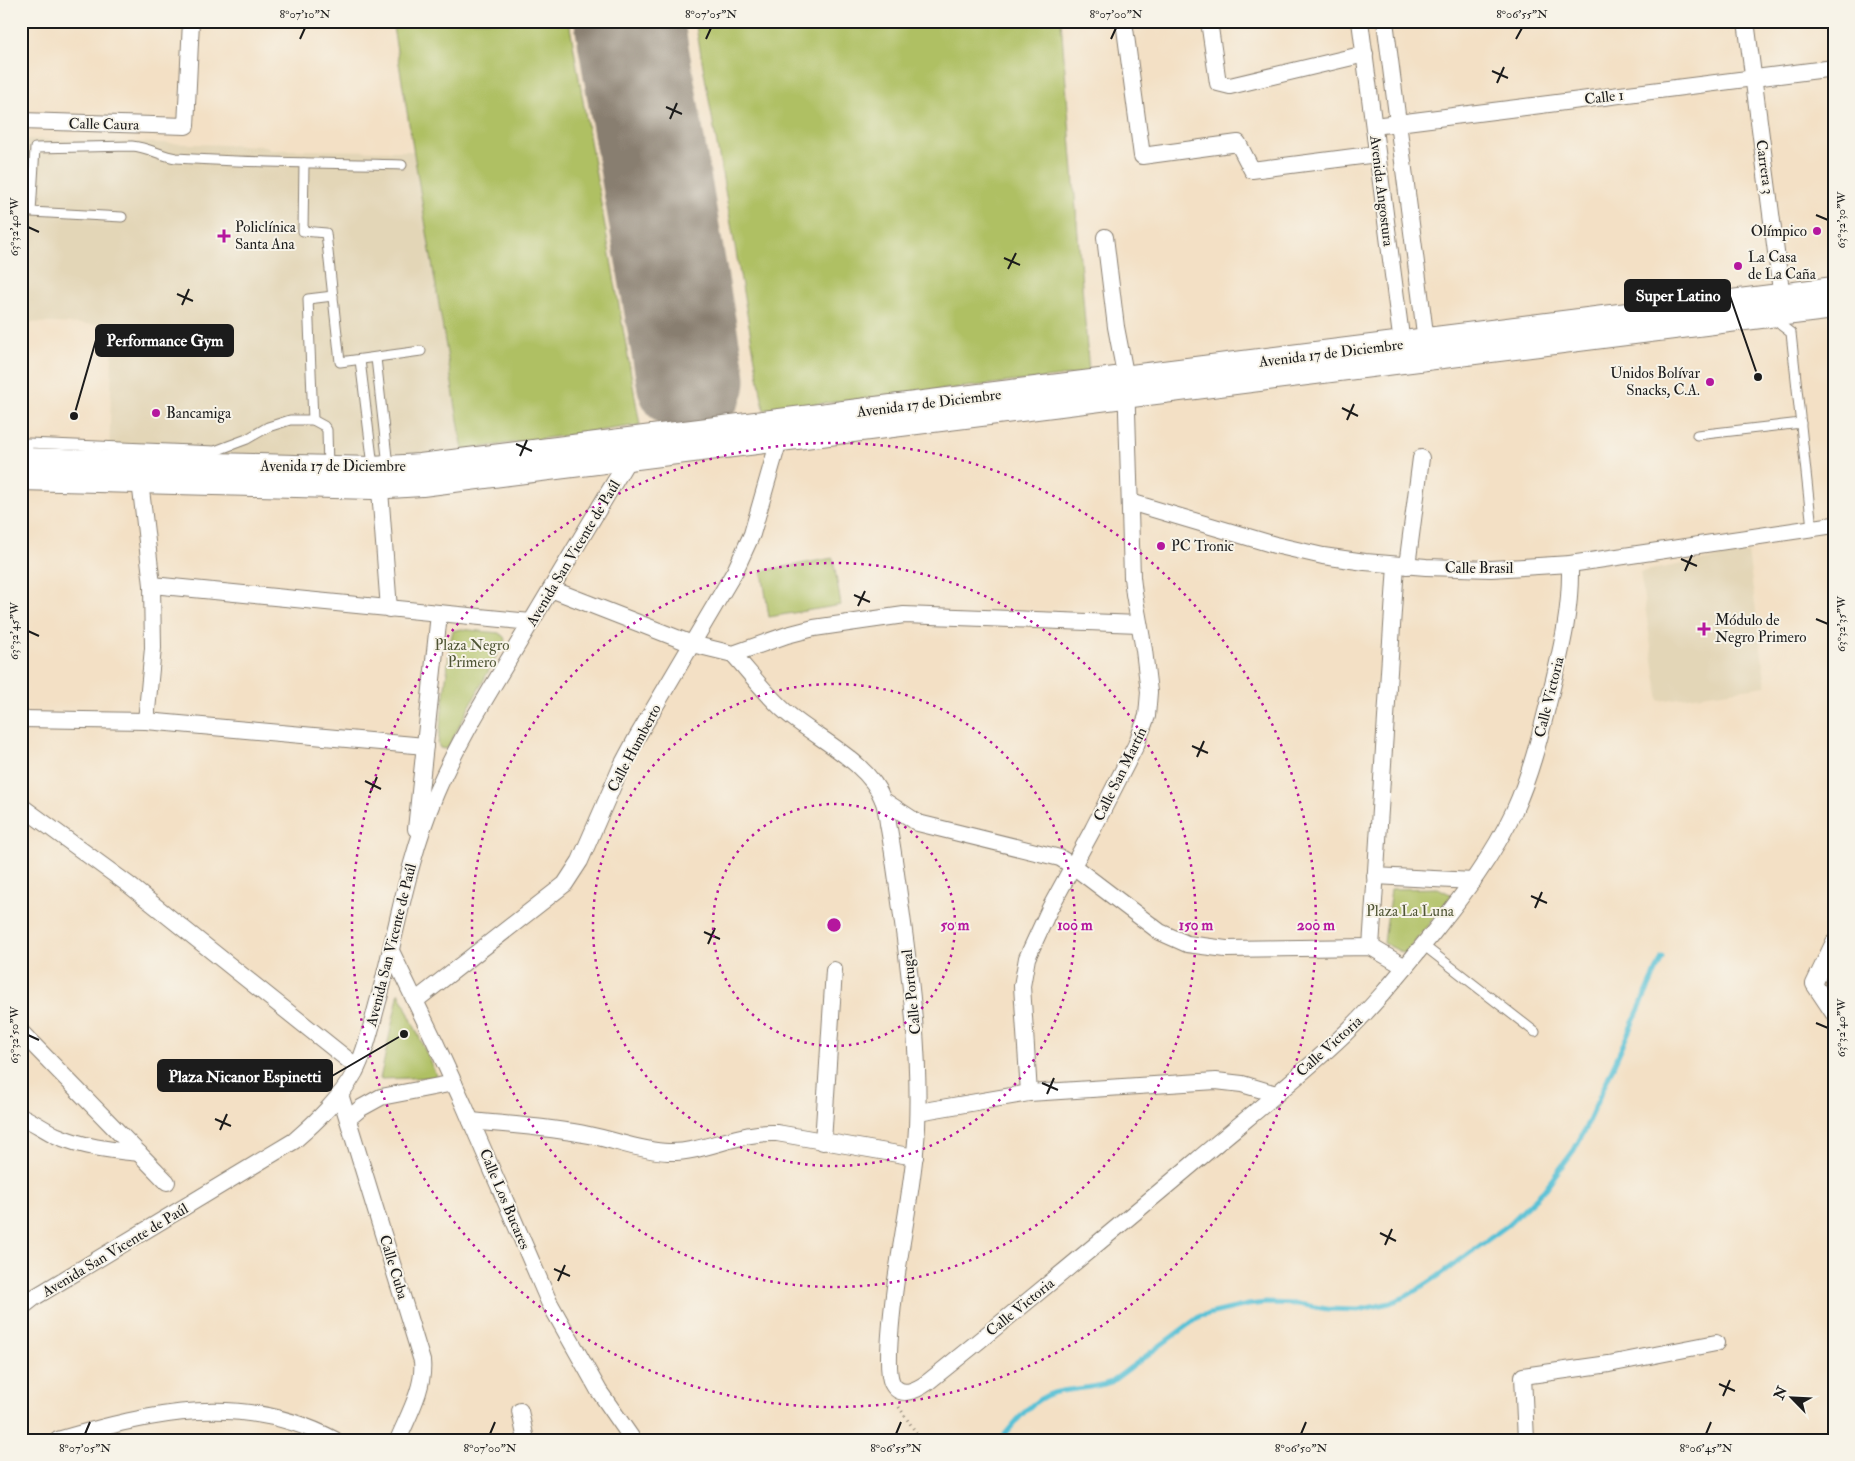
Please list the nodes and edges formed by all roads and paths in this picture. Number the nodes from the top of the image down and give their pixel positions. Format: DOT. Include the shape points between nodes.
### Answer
graph roads {
  1 [pos="191,21"];
  2 [pos="1124,21"];
  3 [pos="1209,21"];
  4 [pos="1360,21"];
  5 [pos="1385,21"];
  6 [pos="1746,21"];
  7 [pos="1365,54"];
  8 [pos="1834,68"];
  9 [pos="1754,78"];
  10 [pos="21,122"];
  11 [pos="1398,123"];
  12 [pos="1374,126"];
  13 [pos="1377,154"];
  14 [pos="304,163"];
  15 [pos="402,165"];
  16 [pos="122,217"];
  17 [pos="1104,237"];
  18 [pos="1834,289"];
  19 [pos="333,296"];
  20 [pos="1834,307"];
  21 [pos="1778,308"];
  22 [pos="1427,350"];
  23 [pos="421,352"];
  24 [pos="1403,353"];
  25 [pos="376,358"];
  26 [pos="360,360"];
  27 [pos="1126,388"];
  28 [pos="313,420"];
  29 [pos="1801,423"];
  30 [pos="1697,435"];
  31 [pos="779,440"];
  32 [pos="629,458"];
  33 [pos="1420,458"];
  34 [pos="23,466"];
  35 [pos="328,468"];
  36 [pos="379,478"];
  37 [pos="140,481"];
  38 [pos="1130,502"];
  39 [pos="1834,525"];
  40 [pos="1812,528"];
  41 [pos="1570,564"];
  42 [pos="1402,565"];
  43 [pos="152,585"];
  44 [pos="551,589"];
  45 [pos="389,609"];
  46 [pos="438,614"];
  47 [pos="531,622"];
  48 [pos="1139,624"];
  49 [pos="692,644"];
  50 [pos="733,654"];
  51 [pos="21,718"];
  52 [pos="146,721"];
  53 [pos="425,746"];
  54 [pos="883,800"];
  55 [pos="21,806"];
  56 [pos="412,859"];
  57 [pos="1073,866"];
  58 [pos="1375,876"];
  59 [pos="1473,881"];
  60 [pos="1834,942"];
  61 [pos="1423,945"];
  62 [pos="1371,947"];
  63 [pos="391,951"];
  64 [pos="1405,967"];
  65 [pos="834,970"];
  66 [pos="415,1001"];
  67 [pos="1834,1014"];
  68 [pos="21,1032"];
  69 [pos="1535,1032"];
  70 [pos="357,1068"];
  71 [pos="454,1083"];
  72 [pos="1029,1093"];
  73 [pos="340,1094"];
  74 [pos="1276,1094"];
  75 [pos="918,1112"];
  76 [pos="21,1116"];
  77 [pos="348,1119"];
  78 [pos="471,1121"];
  79 [pos="824,1142"];
  80 [pos="139,1153"];
  81 [pos="915,1157"];
  82 [pos="167,1182"];
  83 [pos="21,1308"];
  84 [pos="1716,1343"];
  85 [pos="900,1392"];
  86 [pos="520,1411"];
  87 [pos="58,1440"];
  88 [pos="335,1440"];
  89 [pos="398,1440"];
  90 [pos="526,1440"];
  91 [pos="633,1440"];
  92 [pos="920,1440"];
  93 [pos="1526,1440"];
  1 -- 10 [label="street, Calle Caura" via="186,126"];
  2 -- 13 [label="street" via="1142,156 1238,144 1252,170"];
  3 -- 7 [label="street" via="1218,83 1230,86"];
  4 -- 7 [label="street, Avenida Angostura"];
  5 -- 11 [label="street, Avenida Angostura"];
  6 -- 9 [label="street, Carrera 3"];
  7 -- 12 [label="street, Avenida Angostura"];
  8 -- 9 [label="street, Calle 1"];
  9 -- 11 [label="street, Calle 1"];
  9 -- 21 [label="street, Carrera 3"];
  11 -- 12 [label="street, Calle 1"];
  11 -- 22 [label="street, Avenida Angostura"];
  12 -- 13 [label="street, Avenida Angostura"];
  13 -- 24 [label="street, Avenida Angostura"];
  14 -- 15 [label="lane"];
  14 -- 16 [label="lane" via="173,158 142,147 35,148 31,212"];
  14 -- 19 [label="lane" via="303,232 326,233"];
  17 -- 27 [label="street, Calle San Martín"];
  18 -- 21 [label="street, Avenida 17 de Diciembre"];
  19 -- 26 [label="lane" via="340,362"];
  19 -- 28 [label="lane" via="308,299"];
  20 -- 21 [label="street, Avenida 17 de Diciembre"];
  21 -- 22 [label="street, Avenida 17 de Diciembre"];
  21 -- 29 [label="lane" via="1791,333"];
  22 -- 24 [label="street, Avenida 17 de Diciembre"];
  23 -- 25 [label="lane"];
  24 -- 27 [label="street, Avenida 17 de Diciembre"];
  25 -- 26 [label="lane"];
  25 -- 36 [label="lane" via="387,457"];
  26 -- 36 [label="lane" via="372,458"];
  27 -- 31 [label="street, Avenida 17 de Diciembre"];
  27 -- 36 [label="street, Avenida 17 de Diciembre" via="420,466"];
  27 -- 38 [label="street, Calle San Martín"];
  28 -- 34 [label="lane" via="281,422 215,451 28,443"];
  28 -- 35 [label="lane" via="327,430"];
  29 -- 30 [label="lane"];
  29 -- 40 [label="lane"];
  31 -- 32 [label="street, Avenida 17 de Diciembre"];
  31 -- 49 [label="street, Calle Humberto" via="752,534 739,564"];
  32 -- 36 [label="street, Avenida 17 de Diciembre" via="432,483"];
  32 -- 44 [label="street, Avenida San Vicente de Paúl"];
  33 -- 42 [label="street"];
  34 -- 35 [label="street, Avenida 17 de Diciembre"];
  34 -- 37 [label="street, Avenida 17 de Diciembre"];
  35 -- 36 [label="street, Avenida 17 de Diciembre"];
  36 -- 37 [label="street, Avenida 17 de Diciembre"];
  36 -- 45 [label="street"];
  37 -- 43 [label="street"];
  38 -- 42 [label="street, Calle Brasil" via="1300,552"];
  38 -- 48 [label="street, Calle San Martín" via="1134,594"];
  39 -- 40 [label="street, Calle Brasil"];
  40 -- 41 [label="street, Calle Brasil"];
  41 -- 42 [label="street, Calle Brasil" via="1491,569"];
  41 -- 59 [label="street, Calle Victoria" via="1569,610 1530,766 1513,812"];
  42 -- 58 [label="street"];
  43 -- 45 [label="street"];
  43 -- 52 [label="street" via="152,648"];
  44 -- 47 [label="street, Avenida San Vicente de Paúl"];
  44 -- 49 [label="street"];
  45 -- 46 [label="street"];
  46 -- 47 [label="street"];
  46 -- 53 [label="street"];
  47 -- 56 [label="street, Avenida San Vicente de Paúl" via="453,756"];
  48 -- 50 [label="street" via="904,615 814,628"];
  48 -- 57 [label="street, Calle San Martín" via="1149,692 1145,724"];
  49 -- 50 [label="street"];
  49 -- 66 [label="street, Calle Humberto" via="630,751 580,861 565,884"];
  50 -- 54 [label="street, Calle Portugal" via="787,713 862,769"];
  51 -- 52 [label="street"];
  52 -- 53 [label="street"];
  53 -- 56 [label="street"];
  54 -- 57 [label="street" via="918,823 1060,858"];
  54 -- 75 [label="street, Calle Portugal" via="913,994"];
  55 -- 70 [label="street" via="129,885"];
  56 -- 63 [label="street, Avenida San Vicente de Paúl"];
  57 -- 62 [label="street" via="1160,932 1187,944 1226,949"];
  57 -- 72 [label="street, Calle San Martín" via="1035,938 1023,972"];
  58 -- 59 [label="street"];
  58 -- 62 [label="street"];
  59 -- 61 [label="street, Calle Victoria"];
  60 -- 67 [label="street" via="1814,984"];
  61 -- 64 [label="street, Calle Victoria"];
  61 -- 69 [label="lane"];
  62 -- 64 [label="street"];
  63 -- 66 [label="street, Calle Los Bucares"];
  63 -- 70 [label="street, Avenida San Vicente de Paúl"];
  64 -- 74 [label="street, Calle Victoria" via="1336,1042"];
  65 -- 79 [label="street"];
  66 -- 71 [label="street, Calle Los Bucares"];
  68 -- 80 [label="street"];
  70 -- 73 [label="street, Avenida San Vicente de Paúl"];
  71 -- 77 [label="street" via="381,1097"];
  71 -- 78 [label="street, Calle Los Bucares"];
  72 -- 74 [label="street" via="1216,1081 1242,1084"];
  72 -- 75 [label="street"];
  73 -- 77 [label="street, Calle Cuba"];
  73 -- 83 [label="street, Avenida San Vicente de Paúl" via="294,1141"];
  74 -- 85 [label="street, Calle Victoria" via="928,1382 913,1391"];
  75 -- 81 [label="street, Calle Portugal"];
  76 -- 80 [label="street" via="77,1143"];
  77 -- 89 [label="street, Calle Cuba" via="422,1361 418,1392"];
  78 -- 79 [label="street" via="588,1134 669,1152 763,1133"];
  78 -- 91 [label="street, Calle Los Bucares" via="549,1302 599,1391"];
  79 -- 81 [label="street"];
  80 -- 82 [label="street"];
  81 -- 85 [label="street, Calle Portugal" via="893,1305 889,1360 890,1381"];
  84 -- 93 [label="street" via="1523,1376"];
  85 -- 92 [label="path" via="899,1407"];
  86 -- 90 [label="street"];
  87 -- 88 [label="street" via="166,1413 200,1410 280,1417"];
}
